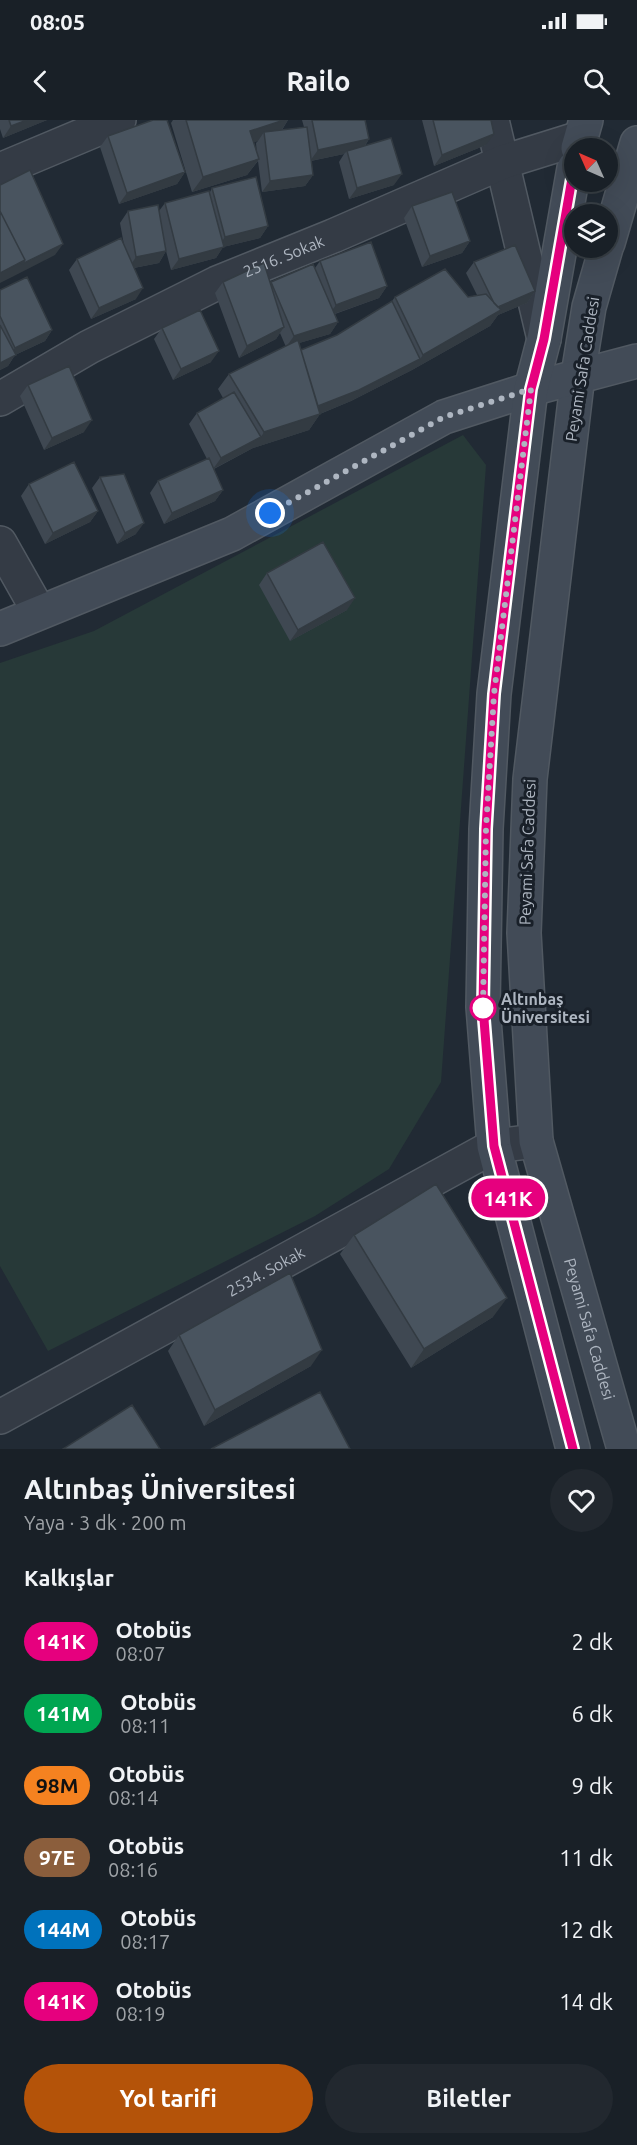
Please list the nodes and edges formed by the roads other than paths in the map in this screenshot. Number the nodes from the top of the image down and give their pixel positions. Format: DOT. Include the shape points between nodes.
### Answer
graph roads {
  1 [pos="119,120"];
  2 [pos="492,120"];
  3 [pos="637,143"];
  4 [pos="564,148"];
  5 [pos="503,162"];
  6 [pos="0,170"];
  7 [pos="571,192"];
  8 [pos="618,209"];
  9 [pos="603,258"];
  10 [pos="544,339"];
  11 [pos="637,360"];
  12 [pos="578,375"];
  13 [pos="531,389"];
  14 [pos="0,399"];
  15 [pos="0,543"];
  16 [pos="39,612"];
  17 [pos="0,629"];
  18 [pos="536,1142"];
  19 [pos="494,1146"];
  20 [pos="0,1417"];
  21 [pos="573,1449"];
  22 [pos="624,1449"];
  1 -- 6 [label="street"];
  2 -- 5 [label="street"];
  3 -- 8 [label="main road"];
  4 -- 5 [label="street, 2516. Sokak"];
  5 -- 10 [label="street"];
  5 -- 14 [label="street, 2516. Sokak" via="217,283 89,347"];
  7 -- 10 [label="main road"];
  9 -- 12 [label="main road, Peyami Safa Caddesi" via="589,307"];
  10 -- 13 [label="main road"];
  11 -- 12 [label="main road"];
  12 -- 13 [label="main road"];
  12 -- 18 [label="main road, Peyami Safa Caddesi" via="530,779 524,933"];
  13 -- 16 [label="main road" via="444,417 232,534"];
  13 -- 19 [label="main road" via="494,694 486,829 483,1007"];
  15 -- 16 [label="street"];
  16 -- 17 [label="main road"];
  18 -- 19 [label="street, 2534. Sokak"];
  18 -- 22 [label="main road, Peyami Safa Caddesi"];
  19 -- 20 [label="street, 2534. Sokak"];
  19 -- 21 [label="main road"];
}
